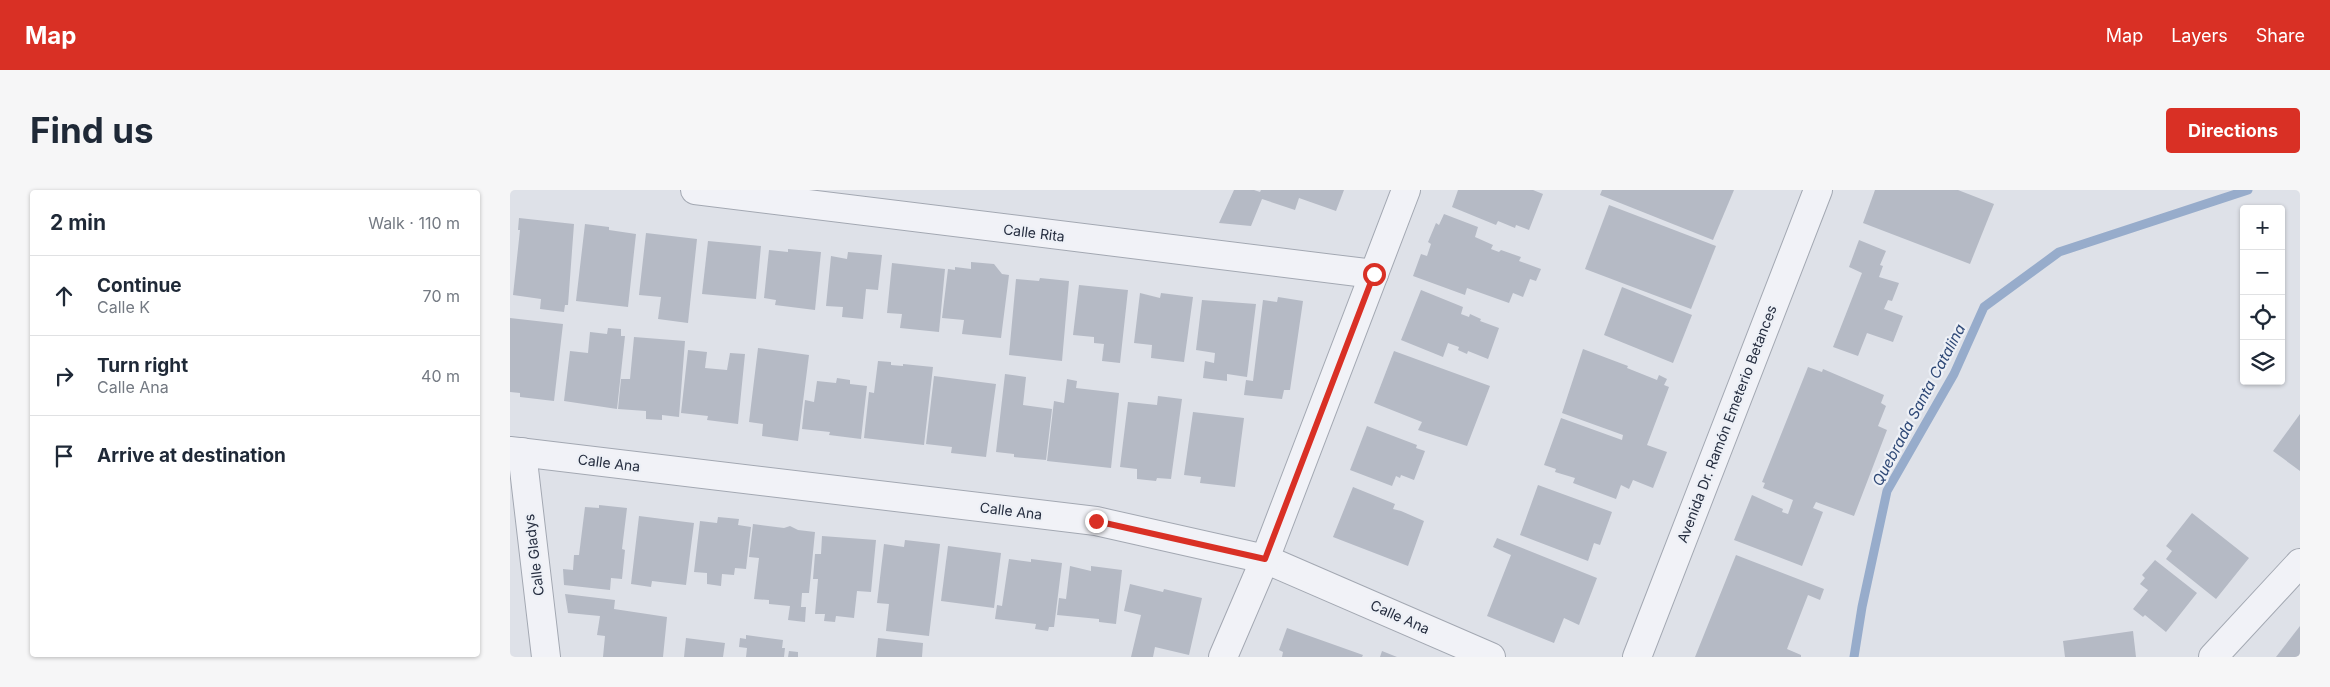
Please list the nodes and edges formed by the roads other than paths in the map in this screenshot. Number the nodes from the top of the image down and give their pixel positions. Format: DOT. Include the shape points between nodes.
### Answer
graph roads {
  1 [pos="695,190"];
  2 [pos="1406,190"];
  3 [pos="1818,190"];
  4 [pos="786,196"];
  5 [pos="1374,274"];
  6 [pos="516,452"];
  7 [pos="1265,559"];
  8 [pos="2300,563"];
  9 [pos="546,657"];
  10 [pos="1223,657"];
  11 [pos="1491,657"];
  12 [pos="1637,657"];
  13 [pos="2213,657"];
  1 -- 4 [label="street, Calle Rita"];
  2 -- 5 [label="street"];
  3 -- 12 [label="street, Avenida Dr. Ramón Emeterio Betances"];
  4 -- 5 [label="street, Calle Rita"];
  5 -- 7 [label="street"];
  6 -- 7 [label="street, Calle Ana" via="1096,521"];
  6 -- 9 [label="street, Calle Gladys"];
  7 -- 10 [label="street"];
  7 -- 11 [label="street, Calle Ana"];
  8 -- 13 [label="street"];
}
